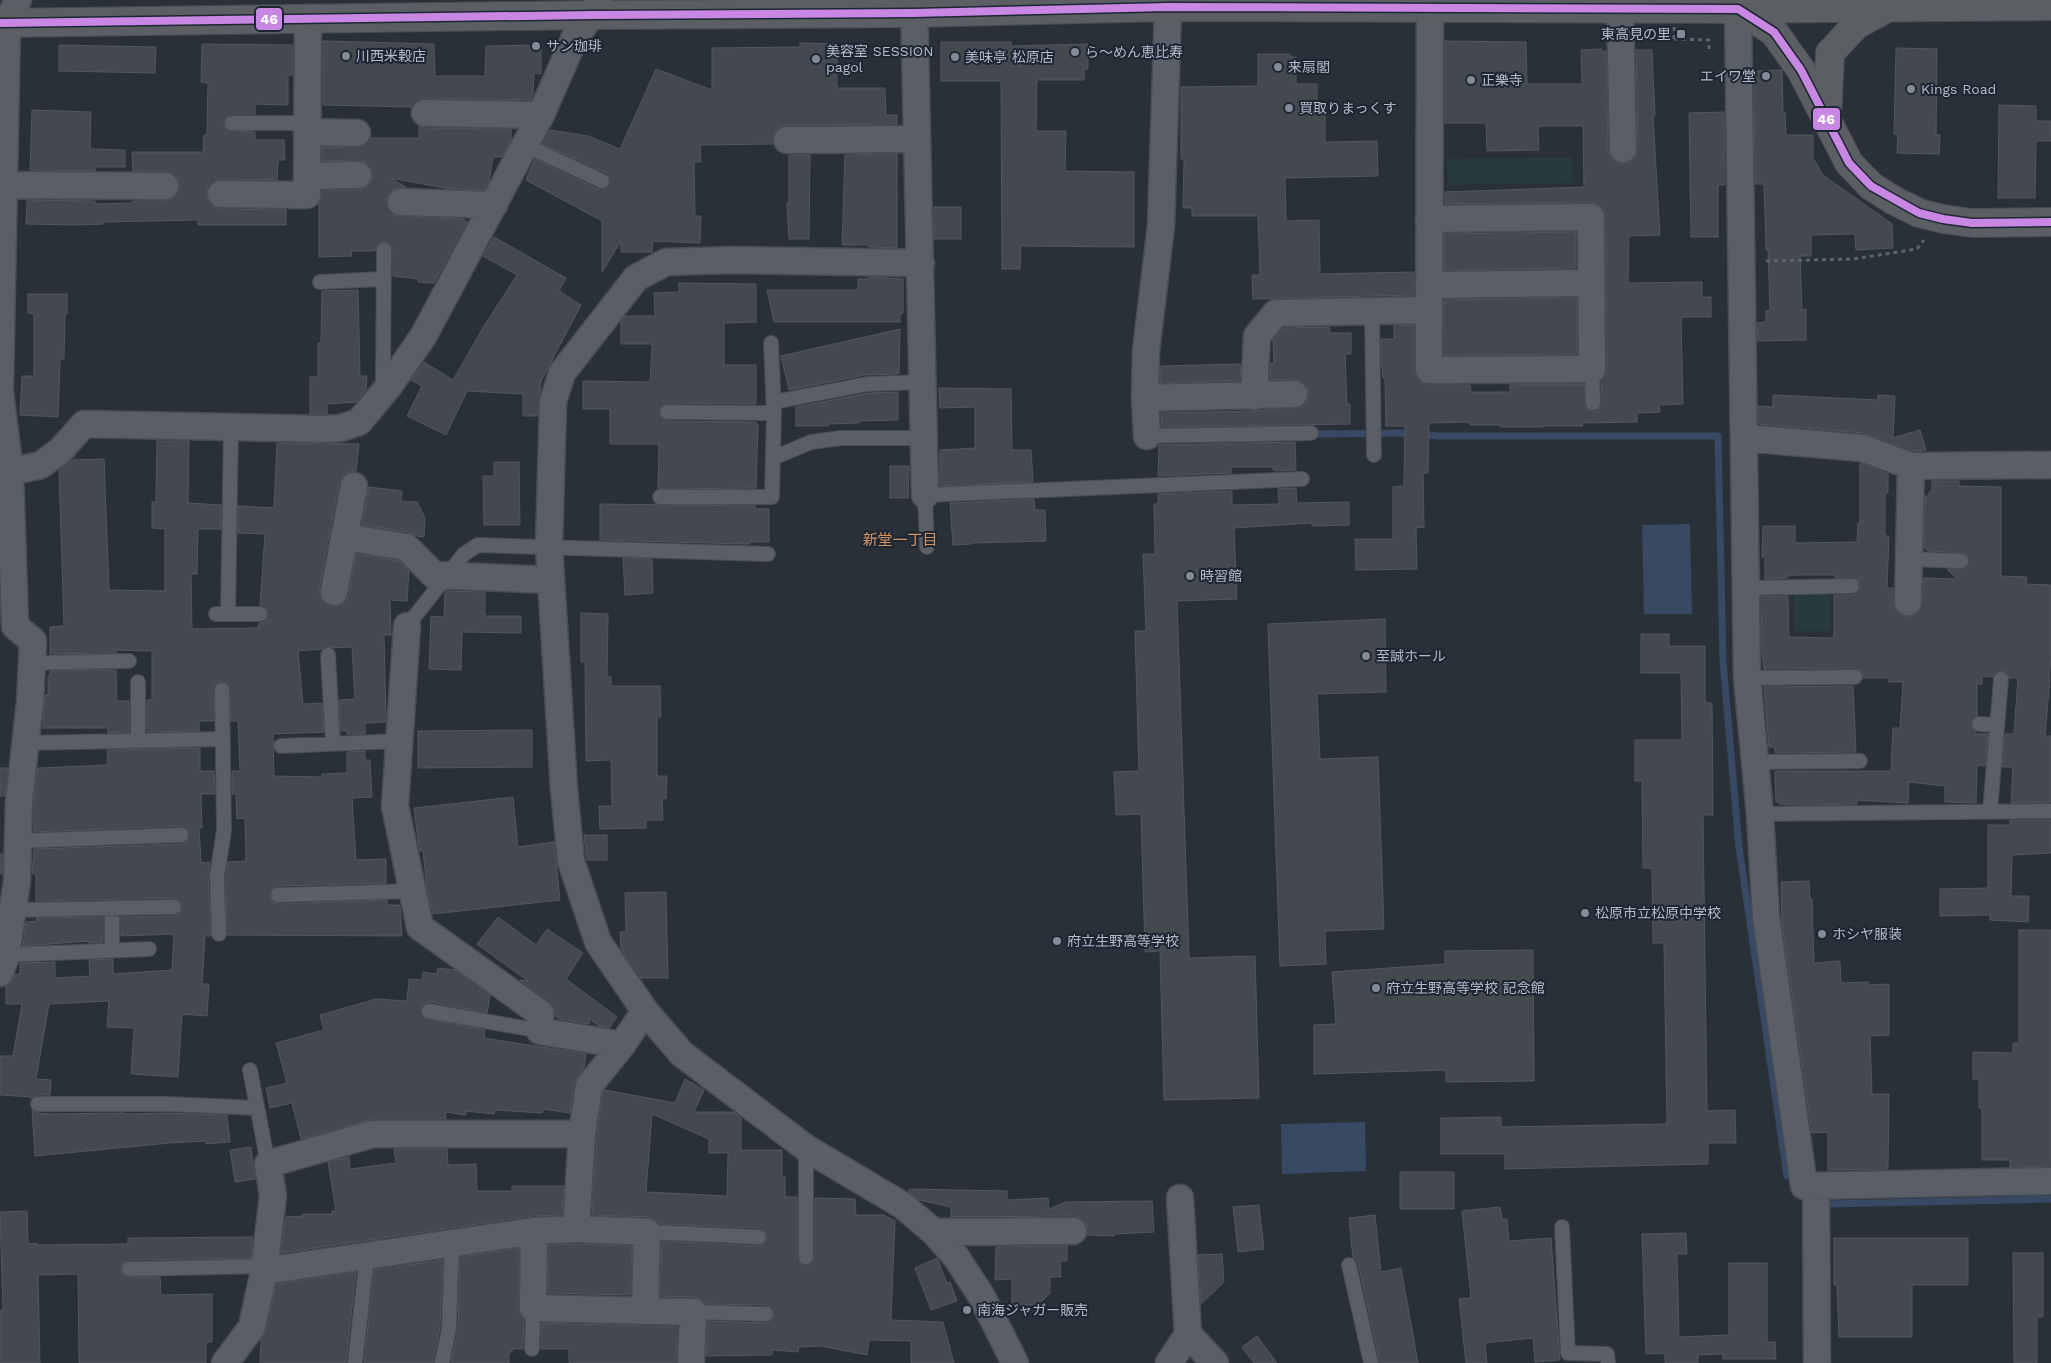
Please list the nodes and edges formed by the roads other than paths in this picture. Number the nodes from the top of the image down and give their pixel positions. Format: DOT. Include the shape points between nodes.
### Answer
graph roads {
  1 [pos="914,6"];
  2 [pos="2051,6"];
  3 [pos="595,7"];
  4 [pos="1168,7"];
  5 [pos="1889,7"];
  6 [pos="1430,8"];
  7 [pos="1620,9"];
  8 [pos="1738,9"];
  9 [pos="9,15"];
  10 [pos="308,18"];
  11 [pos="425,113"];
  12 [pos="541,115"];
  13 [pos="232,123"];
  14 [pos="1828,123"];
  15 [pos="307,128"];
  16 [pos="357,133"];
  17 [pos="918,139"];
  18 [pos="787,140"];
  19 [pos="525,145"];
  20 [pos="1623,149"];
  21 [pos="358,175"];
  22 [pos="307,176"];
  23 [pos="602,181"];
  24 [pos="6,185"];
  25 [pos="165,186"];
  26 [pos="221,194"];
  27 [pos="401,202"];
  28 [pos="494,205"];
  29 [pos="1429,219"];
  30 [pos="2051,222"];
  31 [pos="384,250"];
  32 [pos="921,263"];
  33 [pos="382,279"];
  34 [pos="320,282"];
  35 [pos="1591,284"];
  36 [pos="1429,285"];
  37 [pos="1429,310"];
  38 [pos="1372,312"];
  39 [pos="771,343"];
  40 [pos="1592,369"];
  41 [pos="923,382"];
  42 [pos="0,386"];
  43 [pos="389,386"];
  44 [pos="0,392"];
  45 [pos="1294,394"];
  46 [pos="1254,396"];
  47 [pos="1145,398"];
  48 [pos="1593,403"];
  49 [pos="774,407"];
  50 [pos="667,412"];
  51 [pos="231,427"];
  52 [pos="1311,433"];
  53 [pos="1147,436"];
  54 [pos="924,438"];
  55 [pos="1744,438"];
  56 [pos="1374,455"];
  57 [pos="773,458"];
  58 [pos="2051,465"];
  59 [pos="1911,466"];
  60 [pos="10,472"];
  61 [pos="1302,479"];
  62 [pos="354,486"];
  63 [pos="926,495"];
  64 [pos="660,498"];
  65 [pos="344,537"];
  66 [pos="549,546"];
  67 [pos="927,547"];
  68 [pos="768,554"];
  69 [pos="1909,559"];
  70 [pos="1961,561"];
  71 [pos="446,577"];
  72 [pos="551,580"];
  73 [pos="1852,586"];
  74 [pos="1747,588"];
  75 [pos="334,592"];
  76 [pos="1908,602"];
  77 [pos="260,614"];
  78 [pos="407,626"];
  79 [pos="7,630"];
  80 [pos="328,655"];
  81 [pos="129,661"];
  82 [pos="32,663"];
  83 [pos="1855,677"];
  84 [pos="1747,678"];
  85 [pos="2002,679"];
  86 [pos="138,682"];
  87 [pos="222,690"];
  88 [pos="1979,724"];
  89 [pos="1997,725"];
  90 [pos="223,739"];
  91 [pos="138,741"];
  92 [pos="399,741"];
  93 [pos="25,743"];
  94 [pos="333,744"];
  95 [pos="281,746"];
  96 [pos="1860,761"];
  97 [pos="1755,762"];
  98 [pos="1990,811"];
  99 [pos="2051,811"];
  100 [pos="1760,814"];
  101 [pos="182,834"];
  102 [pos="18,842"];
  103 [pos="412,891"];
  104 [pos="278,895"];
  105 [pos="174,907"];
  106 [pos="112,908"];
  107 [pos="13,910"];
  108 [pos="219,934"];
  109 [pos="149,949"];
  110 [pos="112,950"];
  111 [pos="3,964"];
  112 [pos="430,1011"];
  113 [pos="645,1011"];
  114 [pos="540,1030"];
  115 [pos="622,1045"];
  116 [pos="250,1070"];
  117 [pos="38,1104"];
  118 [pos="257,1108"];
  119 [pos="582,1134"];
  120 [pos="806,1148"];
  121 [pos="268,1164"];
  122 [pos="2051,1181"];
  123 [pos="1816,1186"];
  124 [pos="1180,1198"];
  125 [pos="1562,1227"];
  126 [pos="576,1229"];
  127 [pos="534,1231"];
  128 [pos="1073,1231"];
  129 [pos="647,1232"];
  130 [pos="934,1232"];
  131 [pos="759,1237"];
  132 [pos="452,1243"];
  133 [pos="367,1256"];
  134 [pos="806,1257"];
  135 [pos="1349,1265"];
  136 [pos="264,1268"];
  137 [pos="129,1269"];
  138 [pos="533,1308"];
  139 [pos="645,1311"];
  140 [pos="693,1312"];
  141 [pos="766,1314"];
  142 [pos="1188,1334"];
  143 [pos="532,1349"];
  144 [pos="225,1363"];
  145 [pos="355,1363"];
  146 [pos="442,1363"];
  147 [pos="691,1363"];
  148 [pos="1015,1363"];
  149 [pos="1169,1363"];
  150 [pos="1215,1363"];
  151 [pos="1371,1363"];
  152 [pos="1608,1363"];
  153 [pos="1817,1363"];
  1 -- 3 [label="highway"];
  1 -- 4 [label="highway"];
  1 -- 17 [label="street"];
  2 -- 5 [label="highway"];
  3 -- 10 [label="highway"];
  3 -- 12 [label="street" via="575,37"];
  4 -- 6 [label="highway"];
  4 -- 47 [label="street" via="1160,226 1146,351"];
  5 -- 8 [label="highway"];
  5 -- 14 [label="highway" via="1856,25 1830,53"];
  6 -- 7 [label="highway"];
  6 -- 29 [label="street"];
  7 -- 8 [label="highway"];
  7 -- 20 [label="street"];
  8 -- 14 [label="highway" via="1774,32 1801,70"];
  8 -- 55 [label="street"];
  9 -- 10 [label="highway"];
  9 -- 24 [label="street"];
  10 -- 15 [label="street"];
  11 -- 12 [label="street"];
  12 -- 19 [label="street"];
  13 -- 15 [label="lane"];
  14 -- 30 [label="highway" via="1849,163 1871,186 1919,213 1972,223"];
  15 -- 16 [label="street"];
  15 -- 22 [label="street"];
  17 -- 18 [label="street"];
  17 -- 32 [label="street"];
  19 -- 23 [label="lane"];
  19 -- 28 [label="street"];
  21 -- 22 [label="street"];
  22 -- 26 [label="street" via="307,195"];
  24 -- 25 [label="street"];
  24 -- 42 [label="street"];
  27 -- 28 [label="street"];
  28 -- 43 [label="street" via="424,335"];
  29 -- 35 [label="street" via="1590,217"];
  29 -- 36 [label="street"];
  31 -- 33 [label="lane"];
  32 -- 41 [label="street"];
  32 -- 66 [label="street" via="666,262 636,278 562,374 554,402"];
  33 -- 34 [label="lane"];
  33 -- 43 [label="lane" via="383,380"];
  35 -- 36 [label="street"];
  35 -- 40 [label="street"];
  36 -- 37 [label="street"];
  37 -- 38 [label="street"];
  37 -- 40 [label="street" via="1429,370"];
  38 -- 46 [label="street" via="1276,314 1257,336"];
  38 -- 56 [label="lane"];
  39 -- 49 [label="lane"];
  40 -- 48 [label="lane"];
  41 -- 49 [label="lane" via="868,384"];
  41 -- 54 [label="street"];
  43 -- 51 [label="street" via="358,422 341,428"];
  44 -- 60 [label="street"];
  45 -- 46 [label="street"];
  46 -- 47 [label="street"];
  47 -- 53 [label="street"];
  49 -- 50 [label="lane"];
  49 -- 57 [label="lane"];
  51 -- 60 [label="street" via="84,424 61,450 41,465"];
  51 -- 77 [label="lane" via="222,614"];
  52 -- 53 [label="lane"];
  54 -- 57 [label="lane" via="841,438 811,442"];
  54 -- 63 [label="street"];
  55 -- 59 [label="street" via="1862,448"];
  55 -- 74 [label="street"];
  57 -- 64 [label="lane" via="772,497"];
  58 -- 59 [label="street"];
  59 -- 69 [label="street"];
  60 -- 79 [label="street"];
  61 -- 63 [label="lane"];
  62 -- 65 [label="street"];
  63 -- 67 [label="lane"];
  65 -- 71 [label="street" via="406,547 434,575"];
  65 -- 75 [label="street"];
  66 -- 68 [label="lane"];
  66 -- 71 [label="lane" via="478,544 464,554"];
  66 -- 72 [label="street"];
  69 -- 70 [label="lane"];
  69 -- 76 [label="street"];
  71 -- 72 [label="street"];
  71 -- 78 [label="lane"];
  72 -- 113 [label="street" via="571,861 598,942"];
  73 -- 74 [label="lane"];
  74 -- 84 [label="street"];
  78 -- 92 [label="street"];
  79 -- 82 [label="street" via="33,641"];
  80 -- 94 [label="lane"];
  81 -- 82 [label="lane"];
  82 -- 93 [label="street"];
  83 -- 84 [label="lane"];
  84 -- 97 [label="street"];
  85 -- 89 [label="lane"];
  86 -- 91 [label="lane"];
  87 -- 90 [label="lane"];
  88 -- 89 [label="lane"];
  89 -- 98 [label="lane"];
  90 -- 91 [label="lane"];
  90 -- 108 [label="lane" via="224,830 217,876"];
  91 -- 93 [label="lane"];
  92 -- 94 [label="lane"];
  92 -- 103 [label="street" via="395,806"];
  93 -- 102 [label="street" via="18,802"];
  94 -- 95 [label="lane"];
  96 -- 97 [label="lane"];
  97 -- 100 [label="street"];
  98 -- 99 [label="lane"];
  98 -- 100 [label="lane"];
  100 -- 123 [label="street" via="1766,917 1804,1186"];
  101 -- 102 [label="lane"];
  102 -- 107 [label="street"];
  103 -- 104 [label="lane"];
  103 -- 114 [label="street" via="420,927 540,1013"];
  105 -- 106 [label="lane"];
  106 -- 107 [label="lane"];
  106 -- 110 [label="lane"];
  107 -- 111 [label="street"];
  109 -- 110 [label="lane"];
  110 -- 111 [label="lane"];
  112 -- 114 [label="lane"];
  113 -- 115 [label="street"];
  113 -- 120 [label="street" via="682,1054"];
  114 -- 115 [label="street"];
  115 -- 119 [label="street" via="589,1086"];
  116 -- 118 [label="lane"];
  117 -- 118 [label="lane"];
  118 -- 121 [label="lane"];
  119 -- 121 [label="street" via="373,1134"];
  119 -- 126 [label="street"];
  120 -- 130 [label="street" via="902,1205"];
  120 -- 134 [label="lane"];
  121 -- 136 [label="street" via="273,1196"];
  122 -- 123 [label="street"];
  123 -- 153 [label="street"];
  124 -- 142 [label="street"];
  125 -- 152 [label="lane" via="1568,1353 1607,1354"];
  126 -- 127 [label="street"];
  126 -- 129 [label="street"];
  127 -- 132 [label="street"];
  127 -- 138 [label="street"];
  128 -- 130 [label="street"];
  129 -- 131 [label="lane"];
  129 -- 139 [label="street"];
  130 -- 148 [label="street" via="956,1257 982,1297"];
  132 -- 133 [label="street"];
  132 -- 146 [label="lane" via="449,1328"];
  133 -- 136 [label="street"];
  133 -- 145 [label="lane"];
  135 -- 151 [label="lane"];
  136 -- 137 [label="lane"];
  136 -- 144 [label="street" via="252,1327"];
  138 -- 139 [label="street"];
  138 -- 143 [label="lane"];
  139 -- 140 [label="street"];
  140 -- 141 [label="lane"];
  140 -- 147 [label="street"];
  142 -- 149 [label="street"];
  142 -- 150 [label="street"];
}
